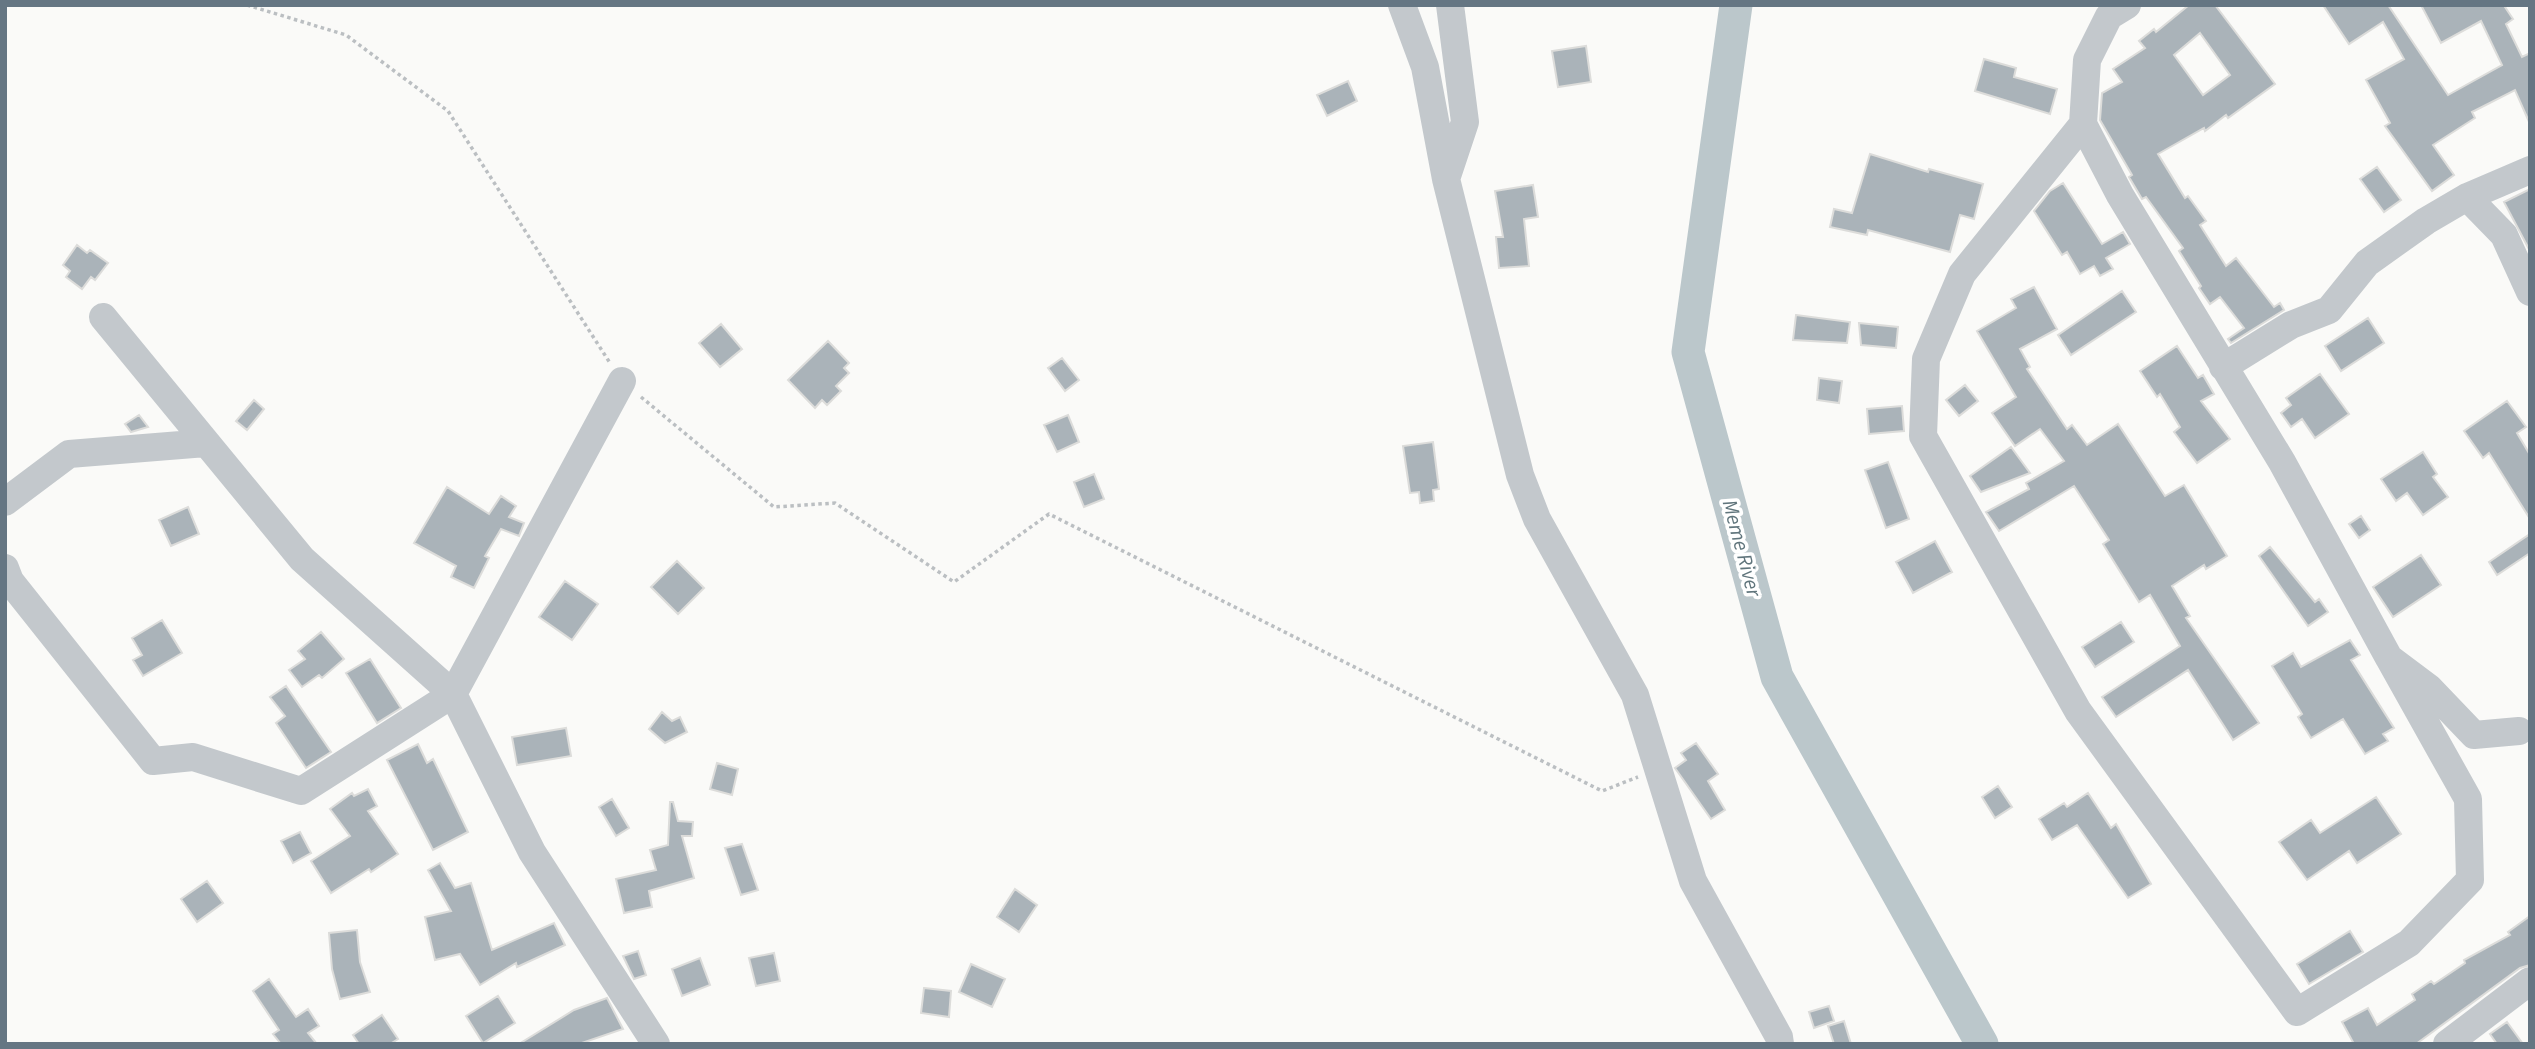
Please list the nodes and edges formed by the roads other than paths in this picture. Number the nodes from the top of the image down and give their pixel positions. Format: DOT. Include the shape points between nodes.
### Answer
graph roads {
  1 [pos="1402,5"];
  2 [pos="1450,5"];
  3 [pos="2127,5"];
  4 [pos="2083,124"];
  5 [pos="2530,170"];
  6 [pos="1447,179"];
  7 [pos="2467,197"];
  8 [pos="2530,292"];
  9 [pos="103,317"];
  10 [pos="2223,368"];
  11 [pos="622,382"];
  12 [pos="206,443"];
  13 [pos="5,502"];
  14 [pos="5,568"];
  15 [pos="2389,658"];
  16 [pos="453,694"];
  17 [pos="2519,731"];
  18 [pos="2530,981"];
  19 [pos="656,1044"];
  20 [pos="1780,1044"];
  21 [pos="2447,1044"];
  1 -- 6 [label="street" via="1425,67"];
  2 -- 6 [label="street" via="1465,122"];
  3 -- 4 [label="street" via="2109,16 2087,60"];
  4 -- 10 [label="street"];
  4 -- 15 [label="street" via="1962,274 1926,359 1923,436 2078,711 2297,1012 2409,943 2470,880 2468,799"];
  5 -- 7 [label="street"];
  6 -- 20 [label="street" via="1520,475 1537,519 1635,695 1693,881"];
  7 -- 8 [label="street" via="2504,235"];
  7 -- 10 [label="street" via="2367,263 2329,310 2291,325"];
  9 -- 12 [label="street"];
  10 -- 15 [label="street" via="2282,462"];
  11 -- 16 [label="street"];
  12 -- 13 [label="street" via="69,454"];
  12 -- 16 [label="street" via="302,559"];
  14 -- 16 [label="street" via="10,581 153,761 193,757 301,791"];
  15 -- 17 [label="street" via="2429,688 2474,735"];
  16 -- 19 [label="street" via="532,852"];
  18 -- 21 [label="street"];
}
